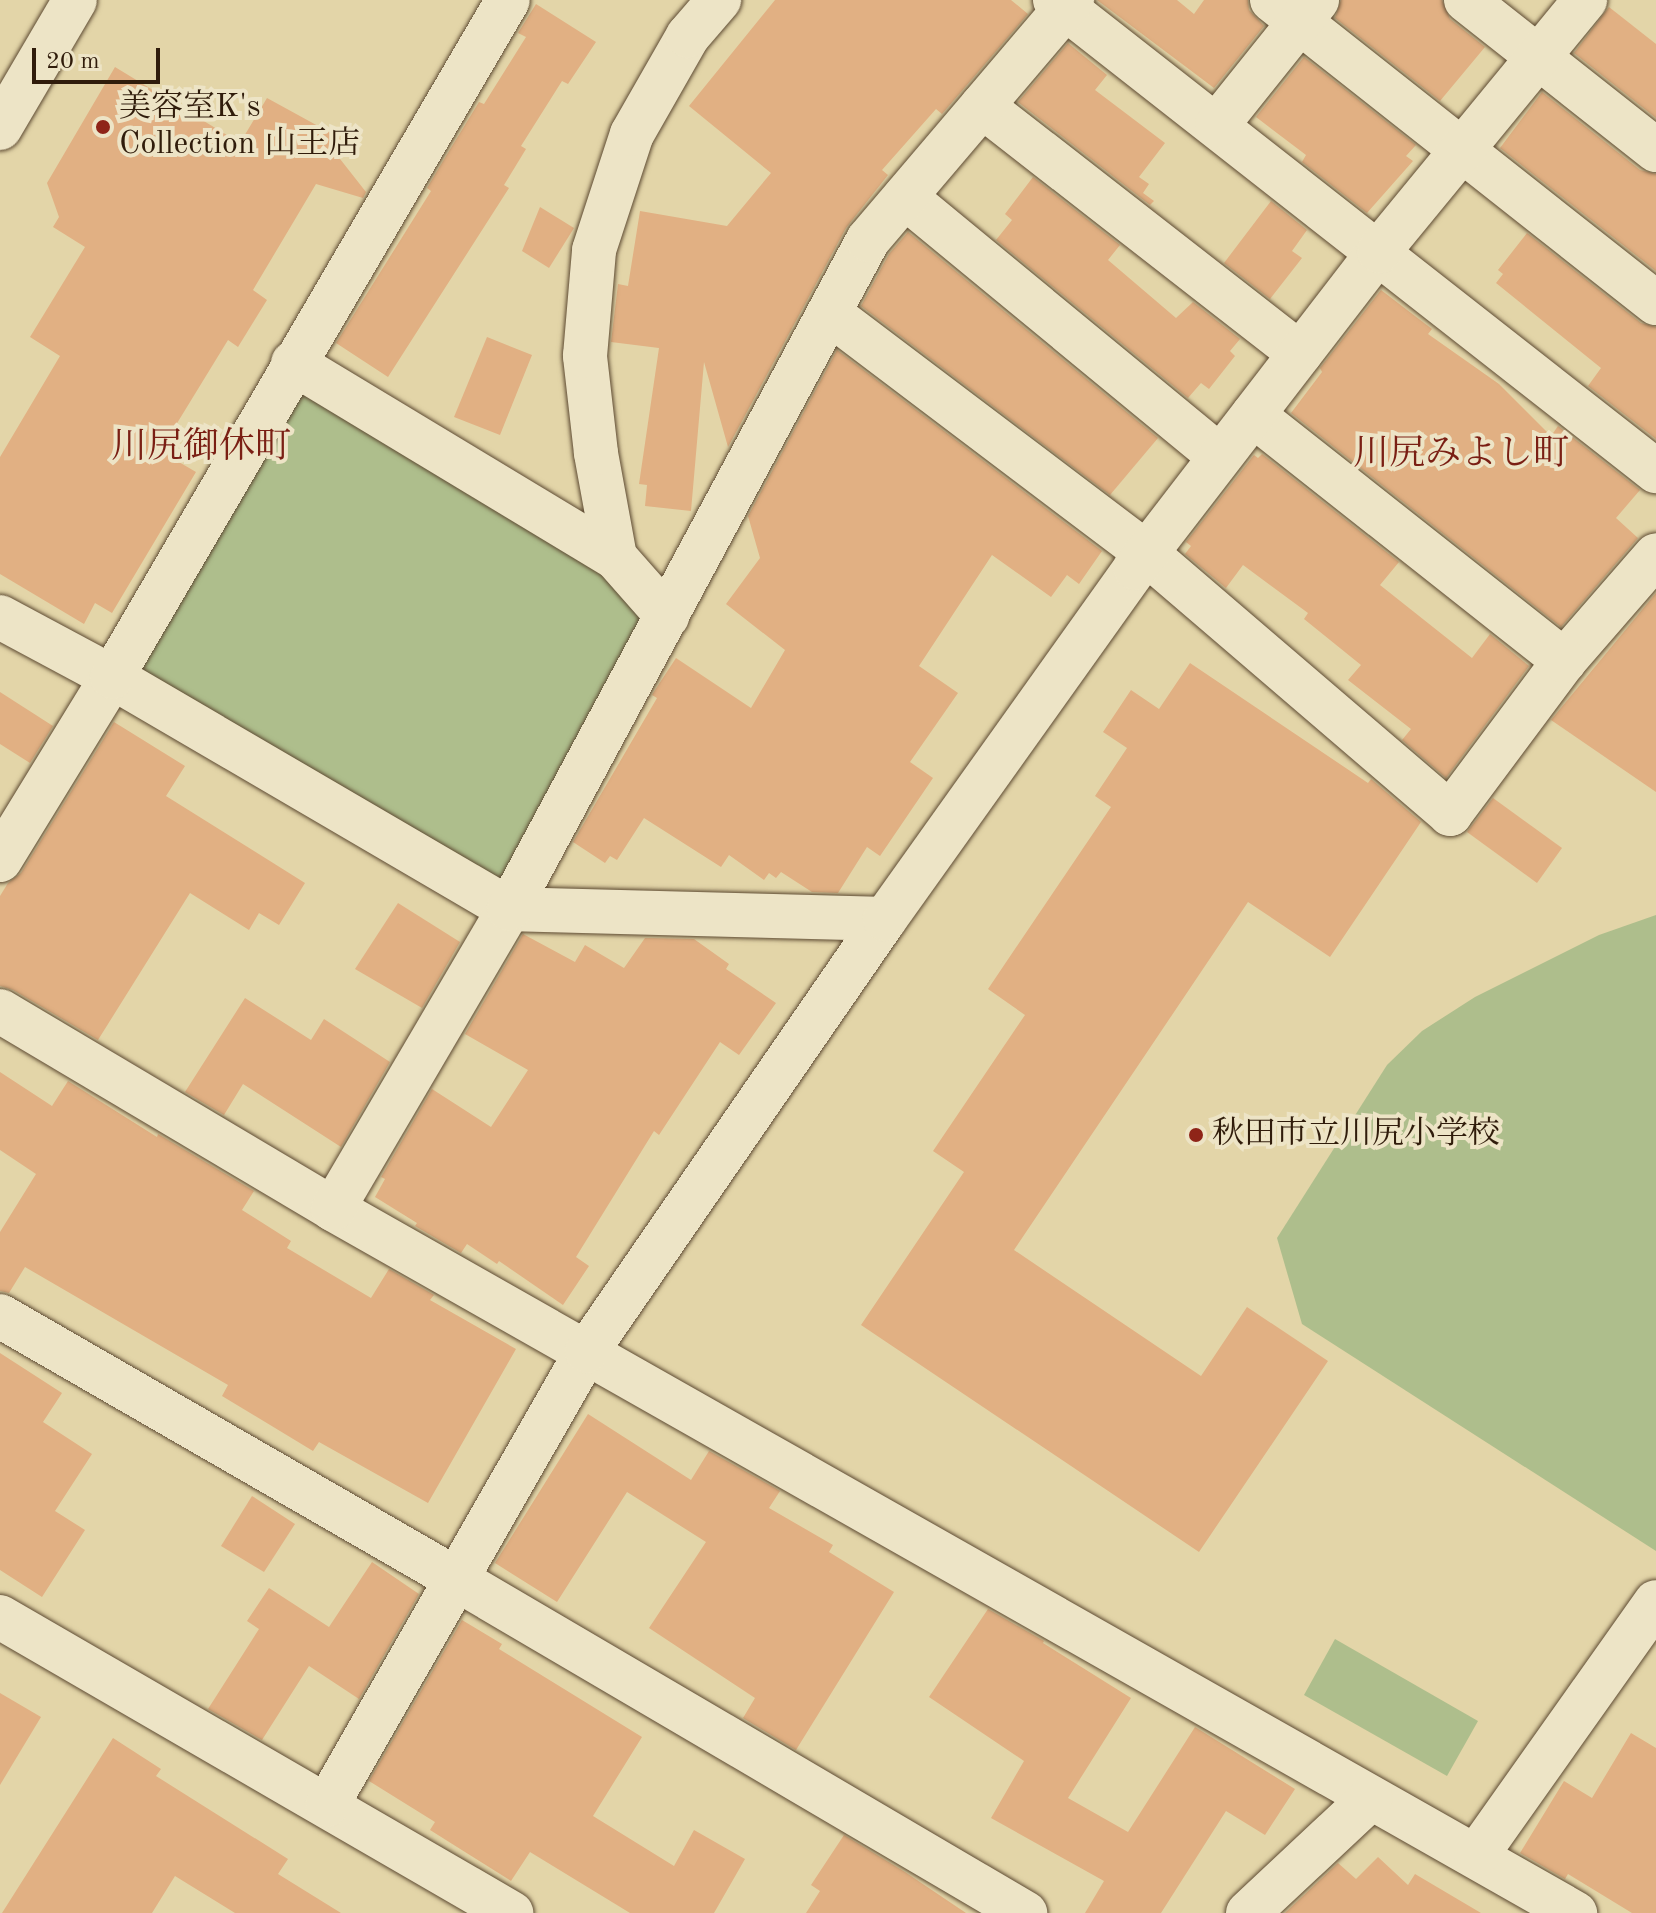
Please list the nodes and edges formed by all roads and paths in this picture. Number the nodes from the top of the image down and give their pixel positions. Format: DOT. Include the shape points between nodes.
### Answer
graph roads {
  1 [pos="75,0"];
  2 [pos="508,0"];
  3 [pos="719,0"];
  4 [pos="1466,0"];
  5 [pos="1585,0"];
  6 [pos="1064,3"];
  7 [pos="1296,7"];
  8 [pos="1540,57"];
  9 [pos="982,106"];
  10 [pos="1217,125"];
  11 [pos="0,128"];
  12 [pos="1656,150"];
  13 [pos="1464,152"];
  14 [pos="905,197"];
  15 [pos="1379,251"];
  16 [pos="1656,303"];
  17 [pos="829,313"];
  18 [pos="1300,354"];
  19 [pos="293,363"];
  20 [pos="1253,415"];
  21 [pos="1220,457"];
  22 [pos="1656,471"];
  23 [pos="1146,553"];
  24 [pos="1656,555"];
  25 [pos="615,557"];
  26 [pos="667,616"];
  27 [pos="0,617"];
  28 [pos="1564,661"];
  29 [pos="112,677"];
  30 [pos="0,860"];
  31 [pos="509,909"];
  32 [pos="885,919"];
  33 [pos="0,1011"];
  34 [pos="333,1209"];
  35 [pos="0,1316"];
  36 [pos="587,1351"];
  37 [pos="458,1580"];
  38 [pos="1656,1602"];
  39 [pos="0,1617"];
  40 [pos="1371,1798"];
  41 [pos="327,1805"];
  42 [pos="1476,1856"];
  43 [pos="511,1913"];
  44 [pos="1025,1913"];
  45 [pos="1248,1913"];
  46 [pos="1575,1913"];
  1 -- 11 [label="street"];
  2 -- 19 [label="street"];
  3 -- 25 [label="street" via="688,36 632,134 594,250 585,356"];
  4 -- 8 [label="street"];
  5 -- 8 [label="street"];
  6 -- 9 [label="street"];
  6 -- 10 [label="street"];
  7 -- 10 [label="street"];
  7 -- 13 [label="street"];
  8 -- 12 [label="street"];
  8 -- 13 [label="street"];
  9 -- 14 [label="street"];
  9 -- 18 [label="street"];
  10 -- 15 [label="street"];
  13 -- 15 [label="street"];
  13 -- 16 [label="street"];
  14 -- 17 [label="street" via="868,240"];
  14 -- 21 [label="street"];
  15 -- 18 [label="street"];
  15 -- 22 [label="street"];
  17 -- 23 [label="street"];
  17 -- 26 [label="street"];
  18 -- 20 [label="street"];
  19 -- 25 [label="street"];
  19 -- 29 [label="street"];
  20 -- 21 [label="street"];
  20 -- 28 [label="street"];
  21 -- 23 [label="street"];
  23 -- 28 [label="street" via="1450,814"];
  23 -- 32 [label="street"];
  24 -- 28 [label="street"];
  25 -- 26 [label="street"];
  26 -- 31 [label="street"];
  27 -- 29 [label="street"];
  29 -- 30 [label="street"];
  29 -- 31 [label="street"];
  31 -- 32 [label="street"];
  31 -- 34 [label="street"];
  32 -- 36 [label="street"];
  33 -- 34 [label="street"];
  34 -- 36 [label="street"];
  35 -- 37 [label="street"];
  36 -- 37 [label="street"];
  36 -- 40 [label="street"];
  37 -- 41 [label="street"];
  37 -- 44 [label="street"];
  38 -- 42 [label="street"];
  39 -- 41 [label="street"];
  40 -- 42 [label="street"];
  40 -- 45 [label="street"];
  41 -- 43 [label="street"];
  42 -- 46 [label="street"];
}
